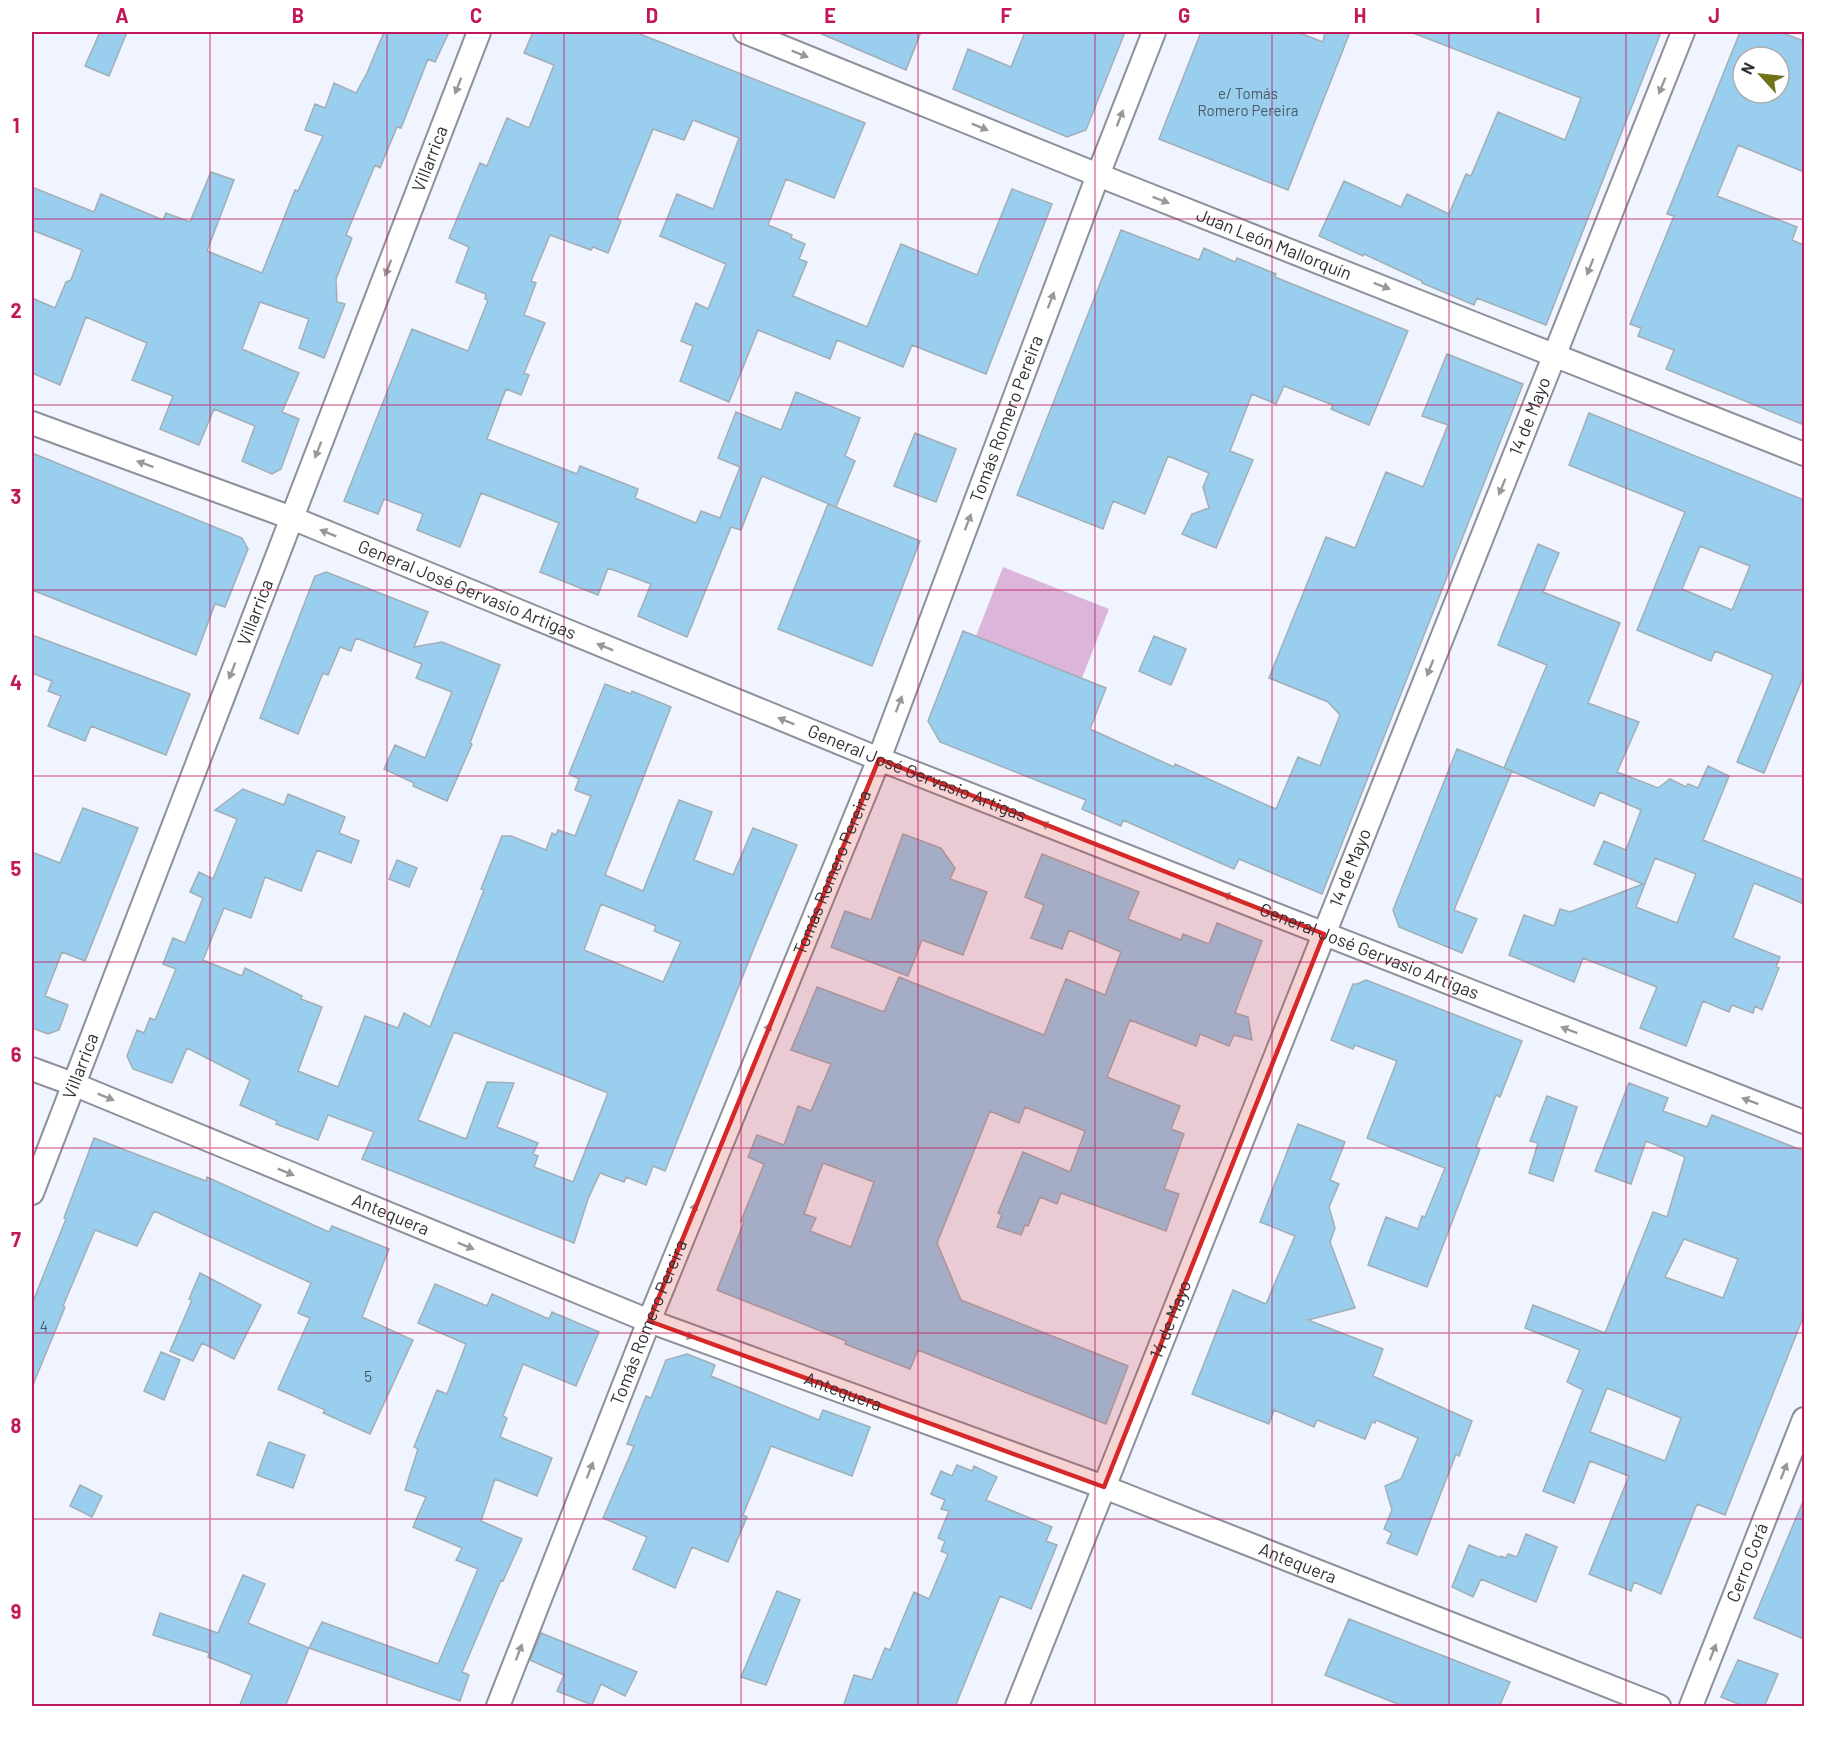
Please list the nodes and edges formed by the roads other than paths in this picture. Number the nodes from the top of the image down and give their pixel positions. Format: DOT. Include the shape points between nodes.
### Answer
graph roads {
  1 [pos="479,32"];
  2 [pos="746,32"];
  3 [pos="1154,32"];
  4 [pos="1683,32"];
  5 [pos="1098,175"];
  6 [pos="1555,354"];
  7 [pos="32,423"];
  8 [pos="1804,454"];
  9 [pos="292,518"];
  10 [pos="879,759"];
  11 [pos="1324,934"];
  12 [pos="32,1069"];
  13 [pos="73,1084"];
  14 [pos="1804,1122"];
  15 [pos="32,1193"];
  16 [pos="649,1321"];
  17 [pos="1804,1419"];
  18 [pos="1104,1487"];
  19 [pos="498,1707"];
  20 [pos="1017,1707"];
  21 [pos="1659,1707"];
  22 [pos="1691,1707"];
  1 -- 9 [label="street, Villarrica, one-way"];
  2 -- 5 [label="street, Juan León Mallorquín, one-way"];
  5 -- 3 [label="street, Tomás Romero Pereira, one-way"];
  4 -- 6 [label="street, 14 de Mayo, one-way"];
  5 -- 6 [label="street, Juan León Mallorquín, one-way"];
  10 -- 5 [label="street, Tomás Romero Pereira, one-way"];
  6 -- 8 [label="street, Juan León Mallorquín"];
  6 -- 11 [label="street, 14 de Mayo, one-way"];
  9 -- 7 [label="street, General José Gervasio Artigas, one-way"];
  10 -- 9 [label="street, General José Gervasio Artigas, one-way"];
  9 -- 13 [label="street, Villarrica, one-way"];
  11 -- 10 [label="street, General José Gervasio Artigas, one-way"];
  16 -- 10 [label="street, Tomás Romero Pereira, one-way"];
  14 -- 11 [label="street, General José Gervasio Artigas, one-way"];
  11 -- 18 [label="street, 14 de Mayo"];
  12 -- 13 [label="street, Antequera"];
  13 -- 15 [label="street, Villarrica"];
  13 -- 16 [label="street, Antequera, one-way"];
  16 -- 18 [label="street, Antequera, one-way"];
  19 -- 16 [label="street, Tomás Romero Pereira, one-way"];
  22 -- 17 [label="street, Cerro Corá, one-way"];
  18 -- 20 [label="street, 14 de Mayo"];
  18 -- 21 [label="street, Antequera"];
}
